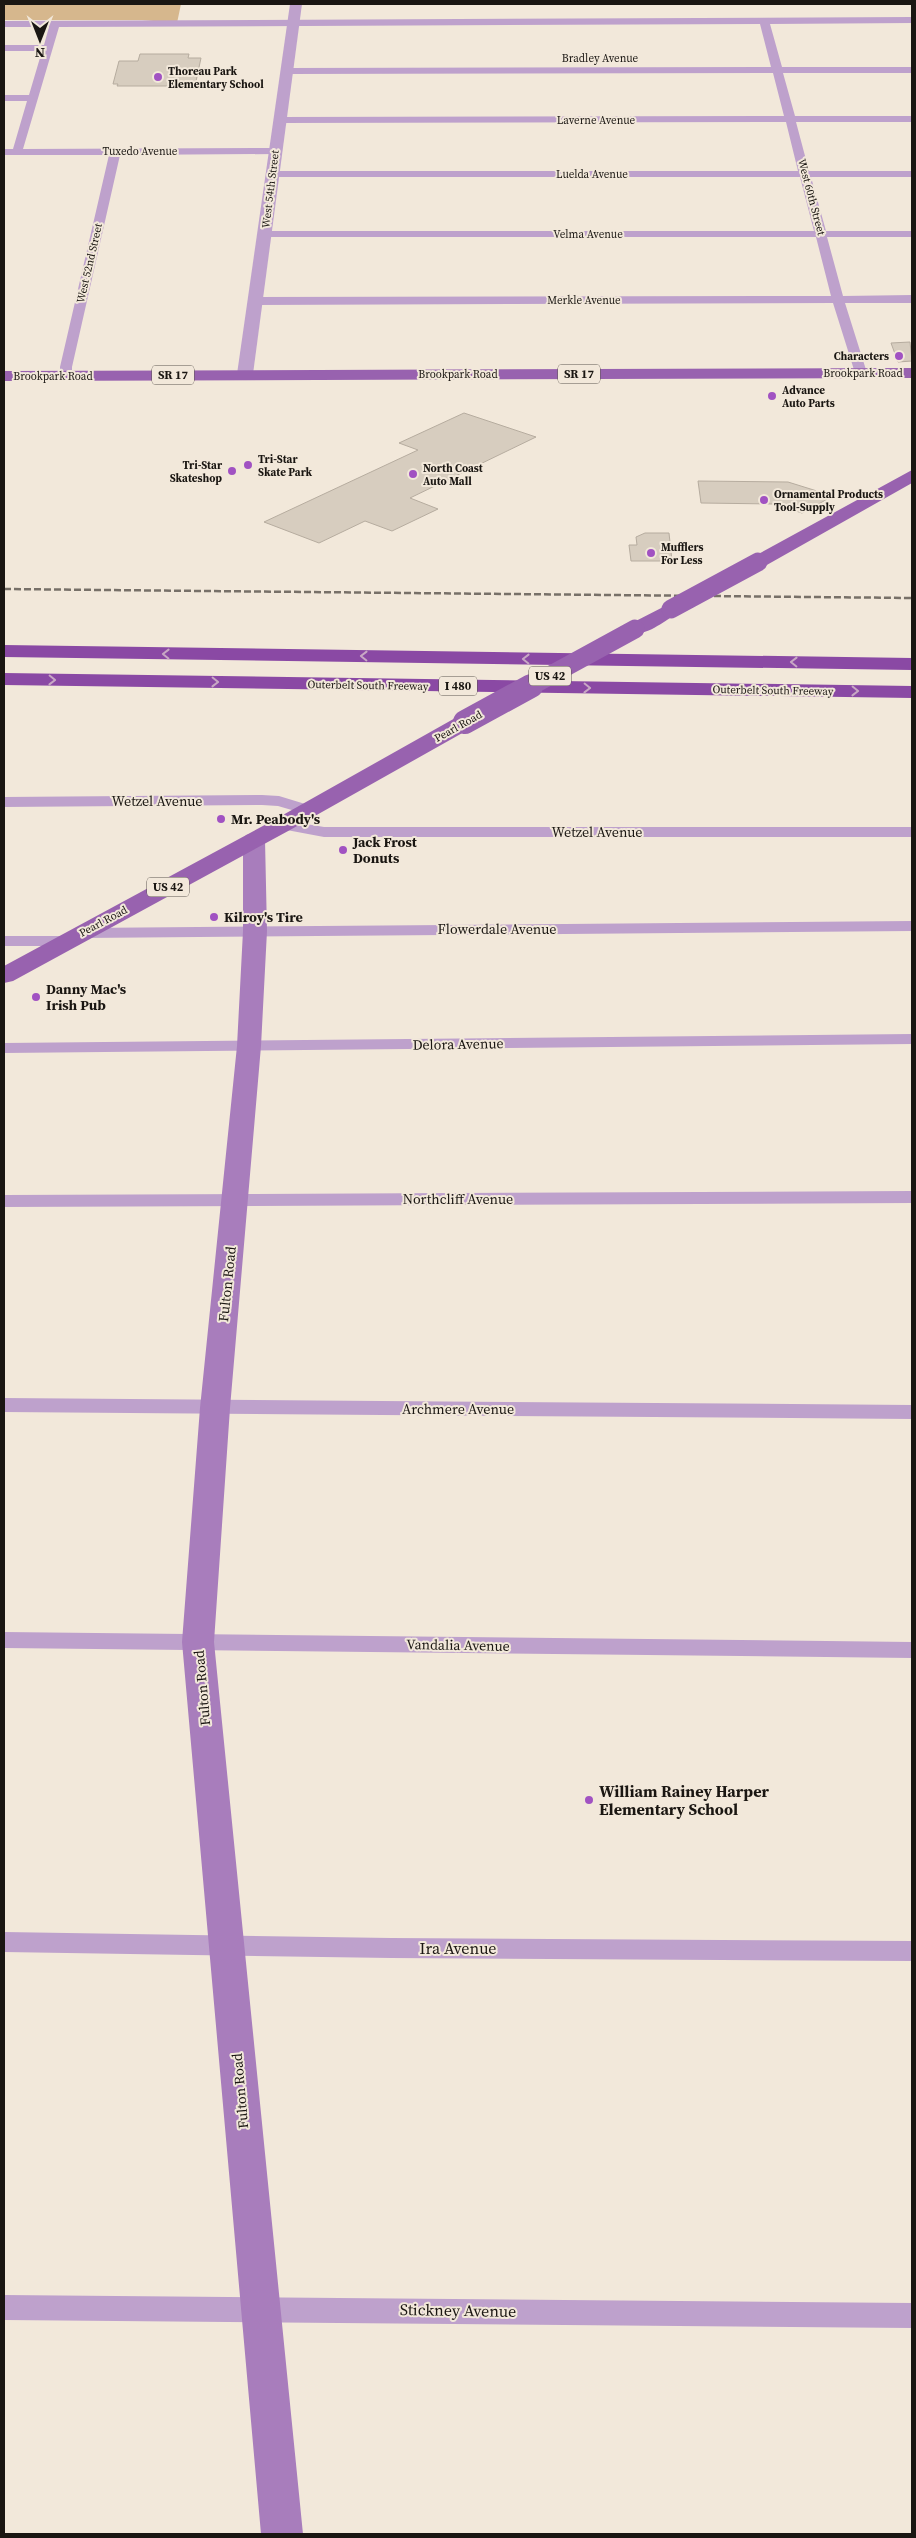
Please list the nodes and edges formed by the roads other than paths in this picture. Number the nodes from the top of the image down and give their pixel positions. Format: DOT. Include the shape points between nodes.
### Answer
graph roads {
  1 [pos="296,4"];
  2 [pos="764,20"];
  3 [pos="912,20"];
  4 [pos="294,22"];
  5 [pos="4,24"];
  6 [pos="55,24"];
  7 [pos="4,48"];
  8 [pos="47,48"];
  9 [pos="777,70"];
  10 [pos="912,70"];
  11 [pos="287,71"];
  12 [pos="4,98"];
  13 [pos="32,98"];
  14 [pos="912,119"];
  15 [pos="280,120"];
  16 [pos="792,120"];
  17 [pos="115,151"];
  18 [pos="275,151"];
  19 [pos="4,152"];
  20 [pos="17,152"];
  21 [pos="273,174"];
  22 [pos="806,174"];
  23 [pos="912,174"];
  24 [pos="264,234"];
  25 [pos="822,234"];
  26 [pos="912,234"];
  27 [pos="838,299"];
  28 [pos="912,299"];
  29 [pos="255,301"];
  30 [pos="861,373"];
  31 [pos="912,373"];
  32 [pos="245,374"];
  33 [pos="4,376"];
  34 [pos="66,376"];
  35 [pos="912,476"];
  36 [pos="4,651"];
  37 [pos="912,664"];
  38 [pos="4,679"];
  39 [pos="912,692"];
  40 [pos="4,802"];
  41 [pos="309,810"];
  42 [pos="282,825"];
  43 [pos="912,832"];
  44 [pos="254,840"];
  45 [pos="912,926"];
  46 [pos="255,932"];
  47 [pos="75,937"];
  48 [pos="4,941"];
  49 [pos="4,976"];
  50 [pos="912,1039"];
  51 [pos="248,1046"];
  52 [pos="4,1048"];
  53 [pos="912,1196"];
  54 [pos="236,1200"];
  55 [pos="4,1202"];
  56 [pos="4,1405"];
  57 [pos="215,1408"];
  58 [pos="912,1412"];
  59 [pos="4,1640"];
  60 [pos="198,1642"];
  61 [pos="912,1650"];
  62 [pos="4,1942"];
  63 [pos="226,1944"];
  64 [pos="912,1951"];
  65 [pos="4,2307"];
  66 [pos="261,2308"];
  67 [pos="912,2316"];
  68 [pos="282,2534"];
  1 -- 4 [label="street, West 54th Street"];
  2 -- 3 [label="street"];
  2 -- 4 [label="street"];
  2 -- 9 [label="street, West 60th Street"];
  4 -- 6 [label="street"];
  4 -- 11 [label="street, West 54th Street"];
  5 -- 6 [label="street"];
  6 -- 8 [label="street"];
  7 -- 8 [label="street"];
  8 -- 13 [label="street"];
  9 -- 10 [label="street, Bradley Avenue"];
  9 -- 11 [label="street, Bradley Avenue"];
  9 -- 16 [label="street, West 60th Street"];
  11 -- 15 [label="street, West 54th Street"];
  12 -- 13 [label="street"];
  13 -- 20 [label="street"];
  14 -- 16 [label="street, Laverne Avenue"];
  15 -- 16 [label="street, Laverne Avenue"];
  15 -- 18 [label="street, West 54th Street"];
  16 -- 22 [label="street, West 60th Street"];
  17 -- 18 [label="street, Tuxedo Avenue"];
  17 -- 20 [label="street, Tuxedo Avenue"];
  17 -- 34 [label="street, West 52nd Street"];
  18 -- 21 [label="street, West 54th Street"];
  19 -- 20 [label="street, Tuxedo Avenue"];
  21 -- 22 [label="street, Luelda Avenue"];
  21 -- 24 [label="street, West 54th Street"];
  22 -- 23 [label="street, Luelda Avenue"];
  22 -- 25 [label="street, West 60th Street"];
  24 -- 25 [label="street, Velma Avenue"];
  24 -- 29 [label="street, West 54th Street"];
  25 -- 26 [label="street, Velma Avenue"];
  25 -- 27 [label="street, West 60th Street"];
  27 -- 28 [label="street, Merkle Avenue"];
  27 -- 29 [label="street, Merkle Avenue"];
  27 -- 30 [label="street, West 60th Street"];
  29 -- 32 [label="street, West 54th Street"];
  30 -- 31 [label="main road, Brookpark Road / SR 17"];
  30 -- 32 [label="main road, Brookpark Road / SR 17"];
  32 -- 34 [label="main road, Brookpark Road / SR 17"];
  33 -- 34 [label="main road, Brookpark Road / SR 17"];
  35 -- 41 [label="main road, Pearl Road / US 42, bridge"];
  37 -- 36 [label="highway, I 480, one-way"];
  38 -- 39 [label="highway, Outerbelt South Freeway / I 480, one-way"];
  40 -- 41 [label="street, Wetzel Avenue" via="262,800"];
  41 -- 42 [label="main road, Pearl Road / US 42"];
  42 -- 43 [label="street, Wetzel Avenue" via="324,832"];
  42 -- 44 [label="main road, Pearl Road / US 42"];
  44 -- 46 [label="main road, Fulton Road"];
  44 -- 47 [label="main road, Pearl Road / US 42"];
  45 -- 46 [label="street, Flowerdale Avenue"];
  46 -- 47 [label="street, Flowerdale Avenue"];
  46 -- 51 [label="main road, Fulton Road"];
  47 -- 48 [label="street, Flowerdale Avenue"];
  47 -- 49 [label="main road, Pearl Road / US 42"];
  50 -- 51 [label="street, Delora Avenue"];
  51 -- 52 [label="street, Delora Avenue"];
  51 -- 54 [label="main road, Fulton Road"];
  53 -- 54 [label="street, Northcliff Avenue"];
  54 -- 55 [label="street, Northcliff Avenue"];
  54 -- 57 [label="main road, Fulton Road"];
  56 -- 57 [label="street, Archmere Avenue"];
  57 -- 58 [label="street, Archmere Avenue"];
  57 -- 60 [label="main road, Fulton Road"];
  59 -- 60 [label="street, Vandalia Avenue"];
  60 -- 61 [label="street, Vandalia Avenue"];
  60 -- 63 [label="main road, Fulton Road"];
  62 -- 63 [label="street, Ira Avenue"];
  63 -- 64 [label="street, Ira Avenue"];
  63 -- 66 [label="main road, Fulton Road"];
  65 -- 66 [label="street, Stickney Avenue"];
  66 -- 67 [label="street, Stickney Avenue"];
  66 -- 68 [label="main road, Fulton Road"];
}
